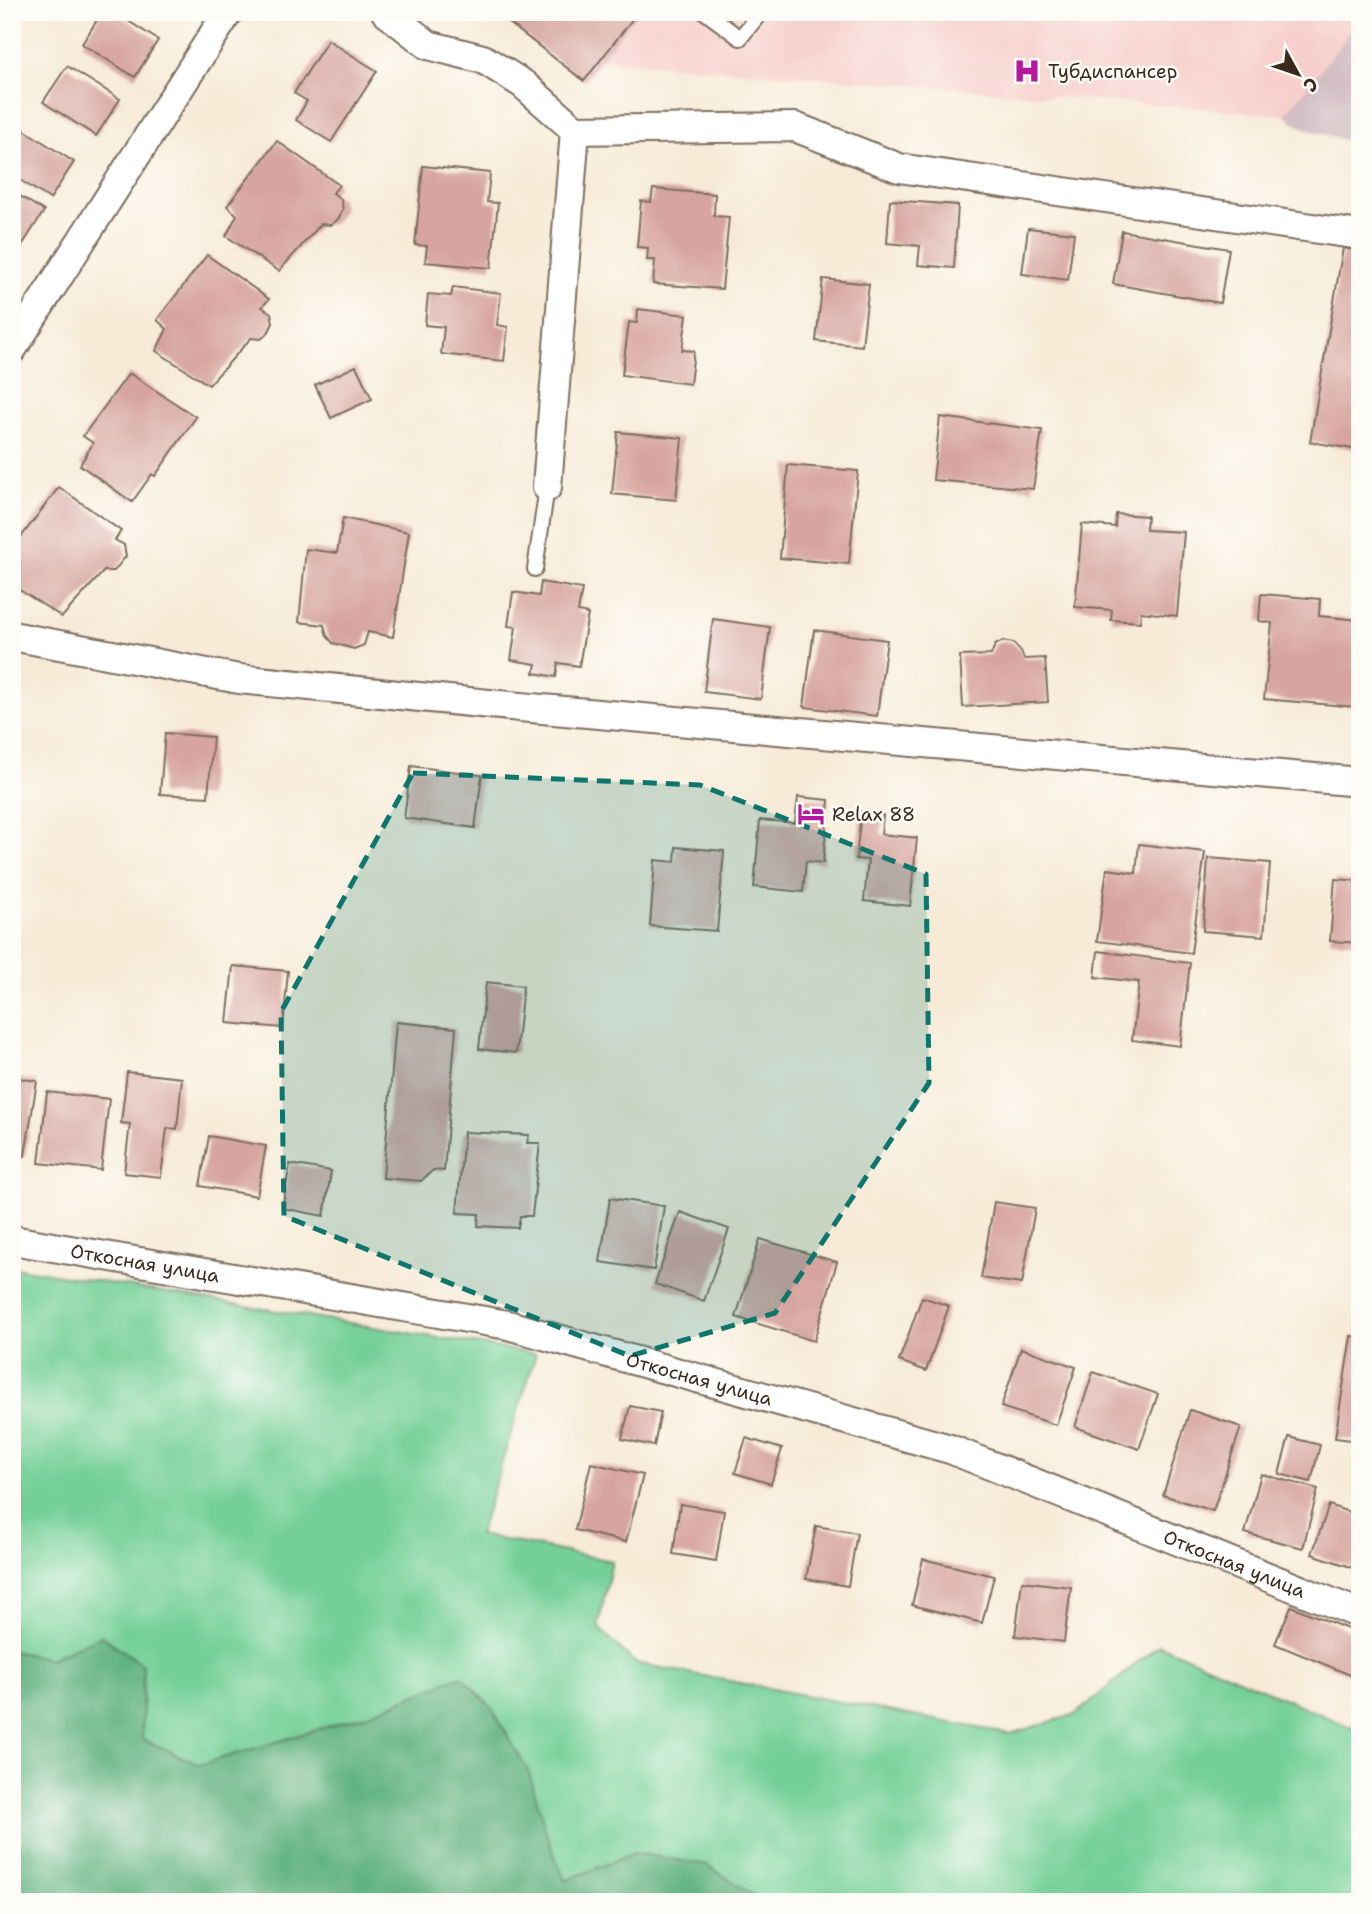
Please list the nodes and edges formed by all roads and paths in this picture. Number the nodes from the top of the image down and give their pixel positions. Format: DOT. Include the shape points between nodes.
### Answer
graph roads {
  1 [pos="228,12"];
  2 [pos="386,12"];
  3 [pos="705,12"];
  4 [pos="761,12"];
  5 [pos="575,130"];
  6 [pos="1360,235"];
  7 [pos="12,349"];
  8 [pos="547,487"];
  9 [pos="535,569"];
  10 [pos="12,636"];
  11 [pos="1360,782"];
  12 [pos="12,1240"];
  13 [pos="1360,1614"];
  1 -- 7 [label="street"];
  2 -- 5 [label="street" via="428,45 493,65 523,84"];
  3 -- 4 [label="lane" via="740,38"];
  5 -- 6 [label="street" via="795,127 899,169"];
  5 -- 8 [label="street"];
  8 -- 9 [label="lane"];
  10 -- 11 [label="street" via="239,679"];
  12 -- 13 [label="street, Откосная улица" via="508,1325 950,1448"];
}
